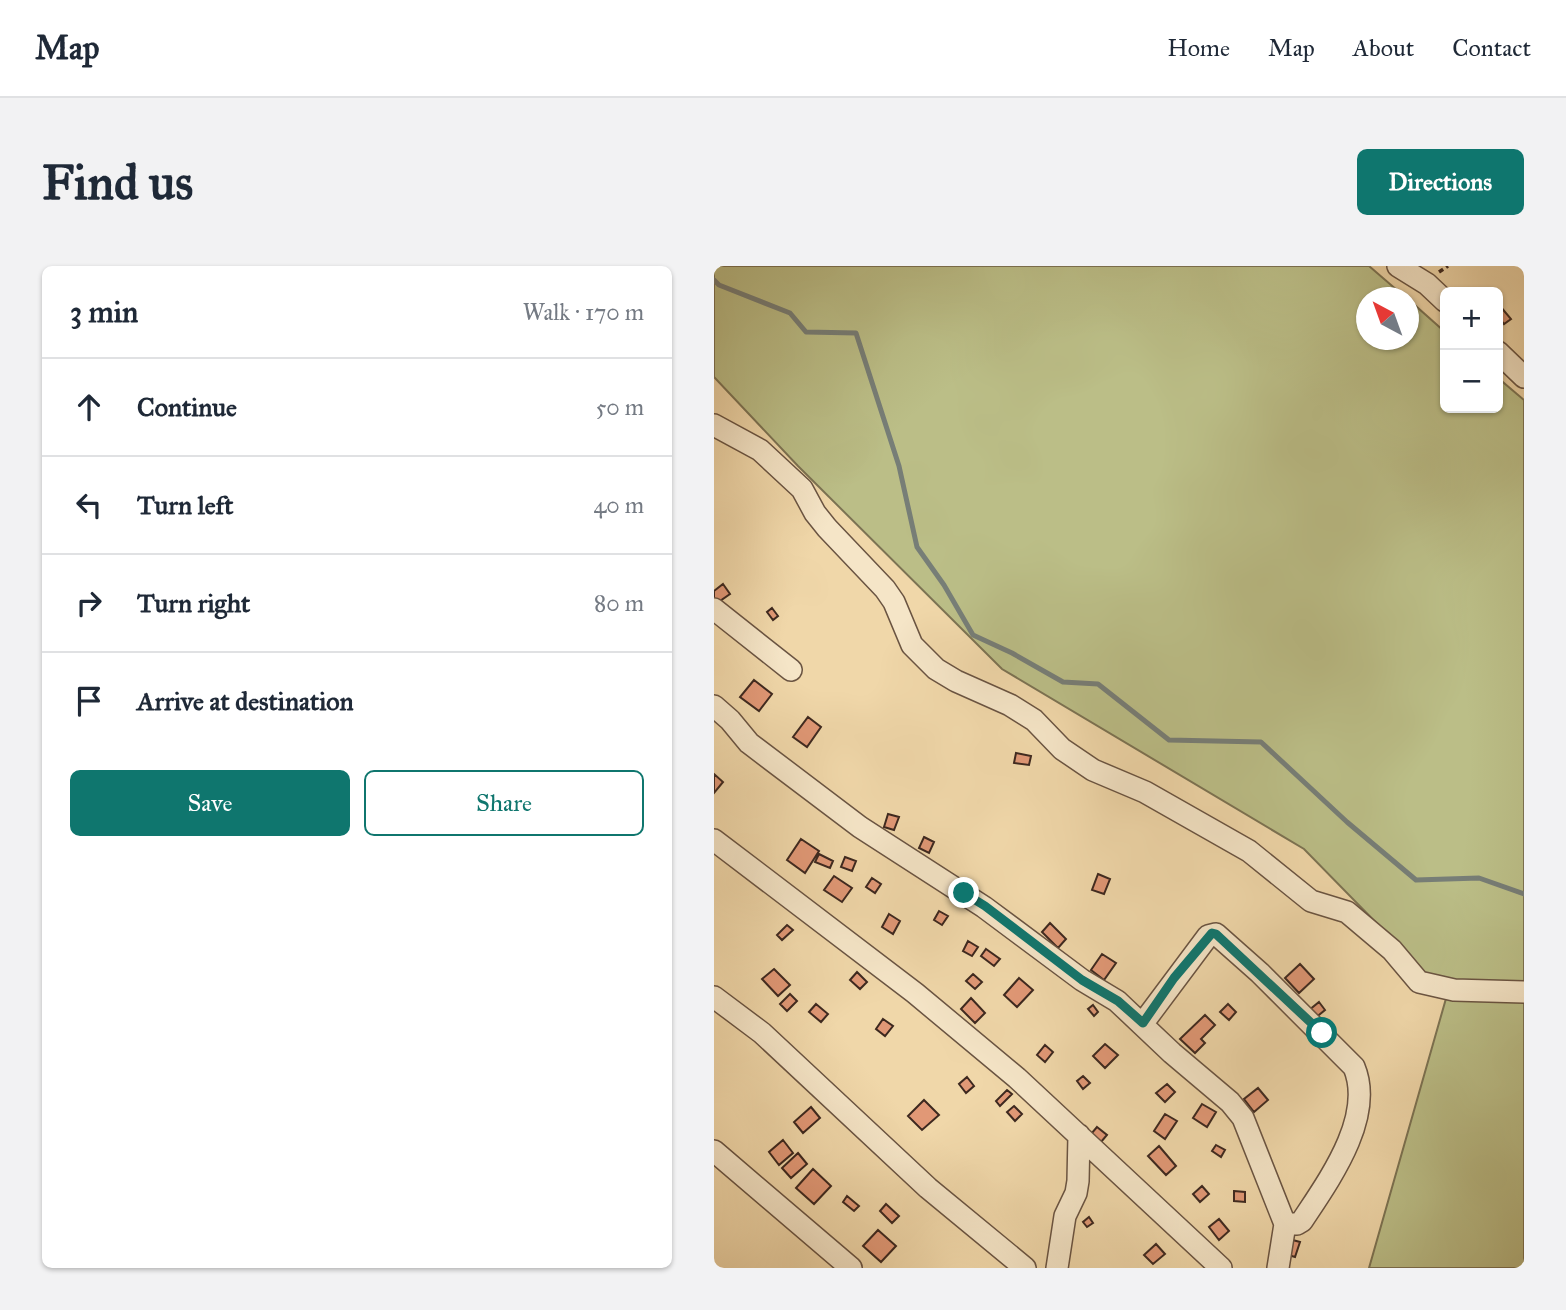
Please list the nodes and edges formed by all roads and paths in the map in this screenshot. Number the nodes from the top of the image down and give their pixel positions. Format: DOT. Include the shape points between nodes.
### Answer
graph roads {
  1 [pos="1398,266"];
  2 [pos="1440,297"];
  3 [pos="1503,357"];
  4 [pos="1524,377"];
  5 [pos="714,425"];
  6 [pos="714,609"];
  7 [pos="791,670"];
  8 [pos="714,706"];
  9 [pos="714,839"];
  10 [pos="1524,992"];
  11 [pos="714,997"];
  12 [pos="1143,1023"];
  13 [pos="1079,1135"];
  14 [pos="714,1151"];
  15 [pos="1285,1224"];
  16 [pos="851,1268"];
  17 [pos="1025,1268"];
  18 [pos="1058,1268"];
  19 [pos="1221,1268"];
  20 [pos="1278,1268"];
  1 -- 2 [label="street"];
  3 -- 4 [label="street"];
  5 -- 10 [label="street" via="760,450 802,489 827,528 885,589 912,645 936,669 1034,720 1062,749 1093,770 1145,792 1249,851 1311,901 1348,912 1423,985"];
  6 -- 7 [label="street"];
  8 -- 12 [label="street" via="749,743 860,827 985,906"];
  9 -- 13 [label="street" via="915,993"];
  11 -- 17 [label="street" via="762,1033 928,1188"];
  12 -- 15 [label="street" via="1242,1118"];
  12 -- 15 [label="street" via="1208,936 1216,934 1354,1067 1359,1114 1347,1147 1302,1220"];
  13 -- 18 [label="street" via="1078,1181 1065,1216"];
  13 -- 19 [label="street"];
  14 -- 16 [label="street"];
  15 -- 20 [label="street"];
}
